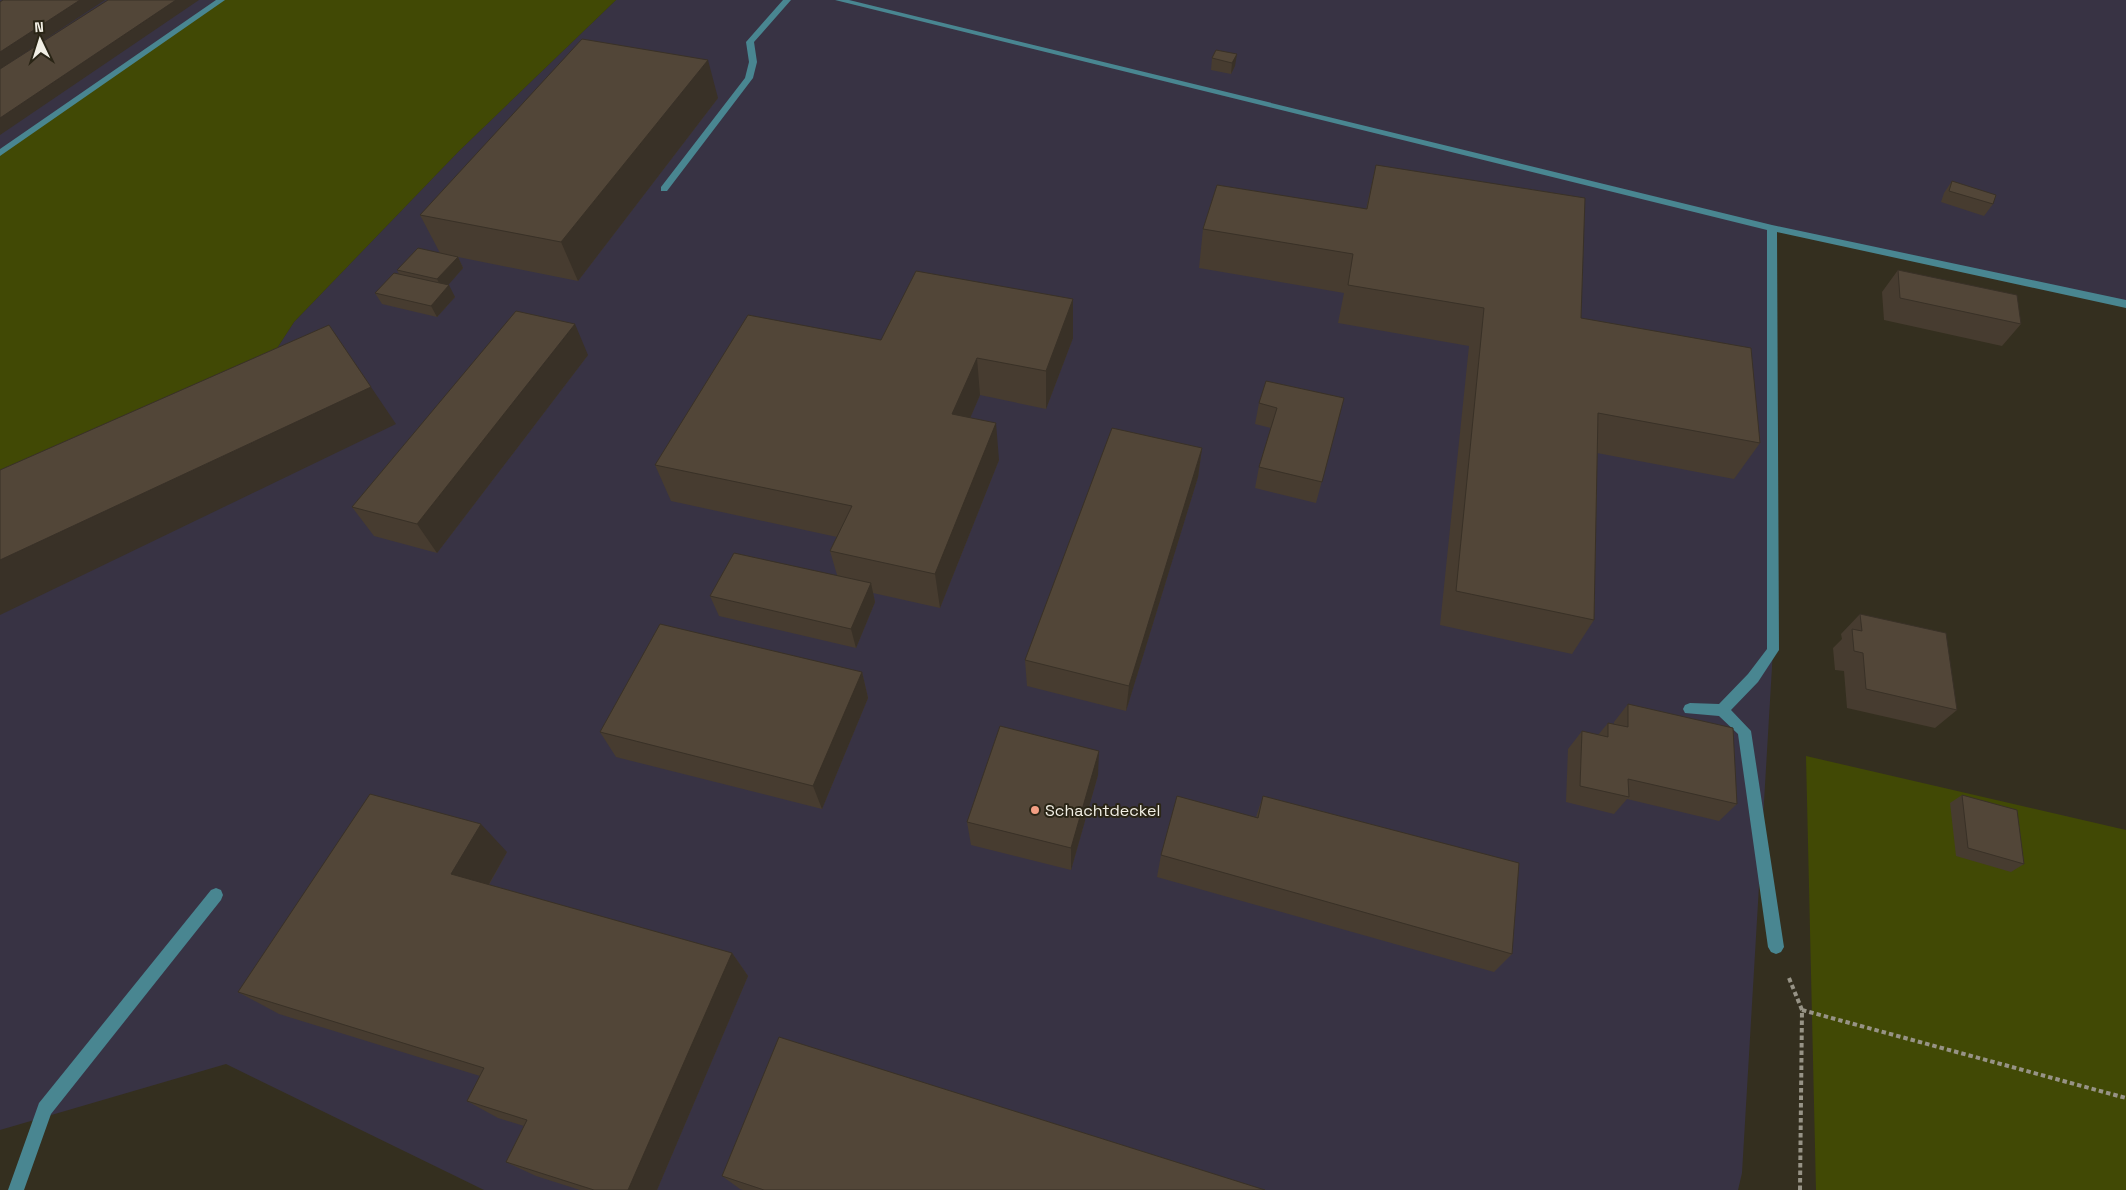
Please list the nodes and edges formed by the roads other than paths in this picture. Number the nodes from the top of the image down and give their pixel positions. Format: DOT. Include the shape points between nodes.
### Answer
graph roads {
  1 [pos="221,0"];
  2 [pos="788,0"];
  3 [pos="839,0"];
  4 [pos="0,153"];
  5 [pos="664,189"];
  6 [pos="1772,228"];
  7 [pos="2126,304"];
  8 [pos="1690,709"];
  9 [pos="1722,710"];
  10 [pos="216,895"];
  11 [pos="1776,947"];
  12 [pos="16,1190"];
  1 -- 4 [label="street"];
  2 -- 5 [label="street" via="750,42 753,62 749,78"];
  3 -- 6 [label="street"];
  6 -- 7 [label="street"];
  6 -- 9 [label="street" via="1773,650 1753,678"];
  8 -- 9 [label="street"];
  9 -- 11 [label="street" via="1744,731"];
  10 -- 12 [label="street" via="45,1109"];
}
